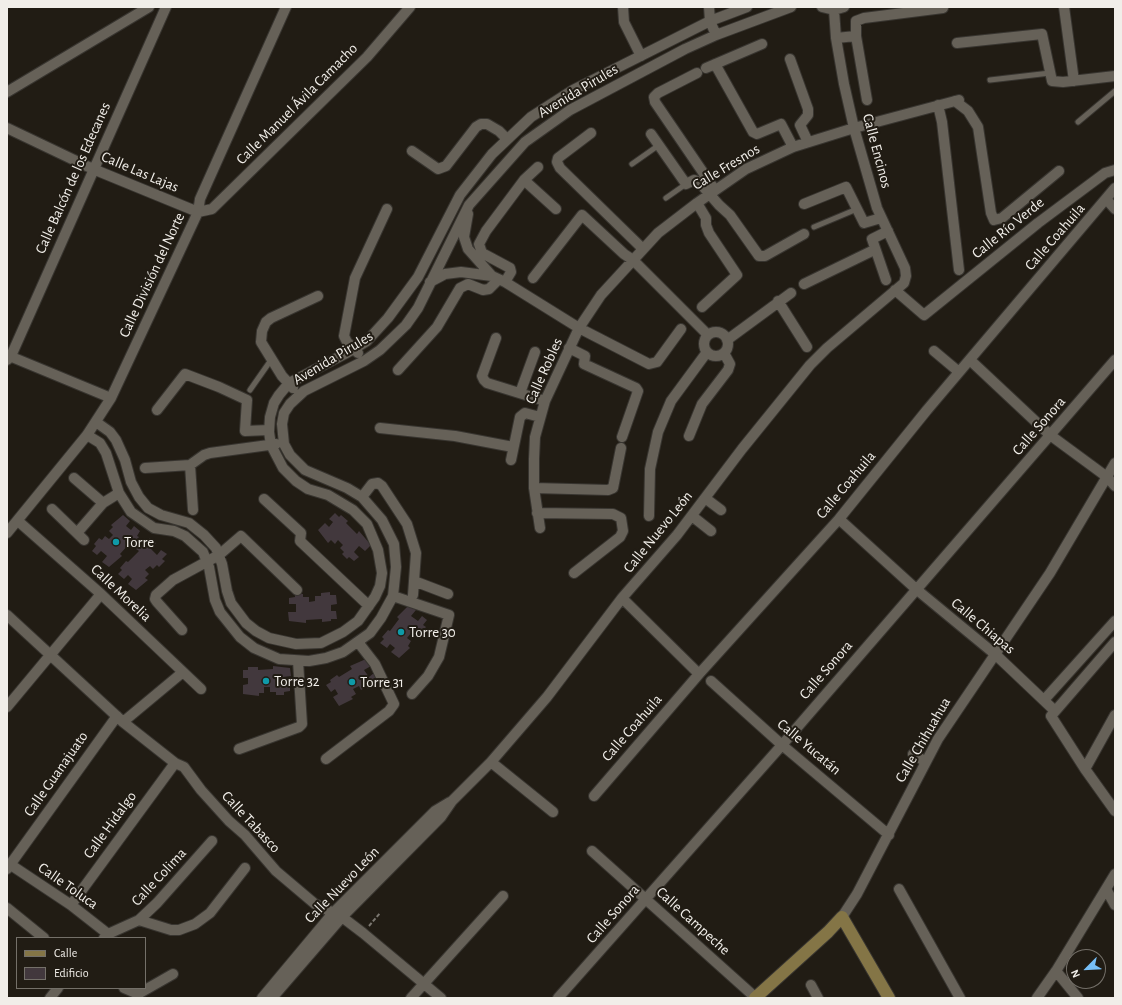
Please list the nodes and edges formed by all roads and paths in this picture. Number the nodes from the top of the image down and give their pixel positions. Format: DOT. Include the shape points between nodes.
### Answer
graph roads {
  1 [pos="149,7"];
  2 [pos="166,7"];
  3 [pos="286,7"];
  4 [pos="410,7"];
  5 [pos="623,7"];
  6 [pos="709,7"];
  7 [pos="747,7"];
  8 [pos="791,7"];
  9 [pos="822,7"];
  10 [pos="1064,7"];
  11 [pos="943,8"];
  12 [pos="839,9"];
  13 [pos="710,21"];
  14 [pos="716,35"];
  15 [pos="856,36"];
  16 [pos="836,38"];
  17 [pos="957,43"];
  18 [pos="762,44"];
  19 [pos="641,56"];
  20 [pos="790,59"];
  21 [pos="706,68"];
  22 [pos="1050,73"];
  23 [pos="1115,76"];
  24 [pos="990,80"];
  25 [pos="1074,81"];
  26 [pos="1115,91"];
  27 [pos="7,92"];
  28 [pos="867,100"];
  29 [pos="938,106"];
  30 [pos="1078,122"];
  31 [pos="7,128"];
  32 [pos="854,128"];
  33 [pos="591,133"];
  34 [pos="651,134"];
  35 [pos="507,139"];
  36 [pos="808,142"];
  37 [pos="659,145"];
  38 [pos="793,147"];
  39 [pos="412,150"];
  40 [pos="632,164"];
  41 [pos="538,167"];
  42 [pos="93,169"];
  43 [pos="1115,170"];
  44 [pos="1059,171"];
  45 [pos="524,180"];
  46 [pos="686,184"];
  47 [pos="1115,188"];
  48 [pos="712,192"];
  49 [pos="666,198"];
  50 [pos="1107,200"];
  51 [pos="696,203"];
  52 [pos="804,204"];
  53 [pos="469,205"];
  54 [pos="387,209"];
  55 [pos="556,209"];
  56 [pos="857,209"];
  57 [pos="1115,209"];
  58 [pos="198,212"];
  59 [pos="881,218"];
  60 [pos="814,228"];
  61 [pos="888,231"];
  62 [pos="804,234"];
  63 [pos="643,249"];
  64 [pos="874,250"];
  65 [pos="633,260"];
  66 [pos="959,270"];
  67 [pos="533,278"];
  68 [pos="498,279"];
  69 [pos="886,280"];
  70 [pos="430,282"];
  71 [pos="804,284"];
  72 [pos="895,290"];
  73 [pos="791,293"];
  74 [pos="318,296"];
  75 [pos="778,301"];
  76 [pos="702,307"];
  77 [pos="579,328"];
  78 [pos="681,329"];
  79 [pos="708,335"];
  80 [pos="496,338"];
  81 [pos="727,340"];
  82 [pos="807,347"];
  83 [pos="570,348"];
  84 [pos="354,349"];
  85 [pos="934,351"];
  86 [pos="535,352"];
  87 [pos="707,352"];
  88 [pos="724,353"];
  89 [pos="8,357"];
  90 [pos="271,360"];
  91 [pos="970,360"];
  92 [pos="1115,360"];
  93 [pos="364,361"];
  94 [pos="398,370"];
  95 [pos="959,372"];
  96 [pos="289,384"];
  97 [pos="250,390"];
  98 [pos="520,393"];
  99 [pos="298,394"];
  100 [pos="111,398"];
  101 [pos="545,401"];
  102 [pos="157,410"];
  103 [pos="540,416"];
  104 [pos="96,422"];
  105 [pos="380,428"];
  106 [pos="269,430"];
  107 [pos="87,435"];
  108 [pos="1050,435"];
  109 [pos="689,436"];
  110 [pos="622,437"];
  111 [pos="284,444"];
  112 [pos="271,445"];
  113 [pos="513,447"];
  114 [pos="621,448"];
  115 [pos="126,460"];
  116 [pos="510,460"];
  117 [pos="1115,463"];
  118 [pos="111,465"];
  119 [pos="190,465"];
  120 [pos="145,468"];
  121 [pos="1107,476"];
  122 [pos="74,478"];
  123 [pos="1115,486"];
  124 [pos="534,488"];
  125 [pos="119,493"];
  126 [pos="362,497"];
  127 [pos="705,498"];
  128 [pos="264,500"];
  129 [pos="103,503"];
  130 [pos="52,509"];
  131 [pos="193,510"];
  132 [pos="721,510"];
  133 [pos="537,513"];
  134 [pos="649,516"];
  135 [pos="692,516"];
  136 [pos="839,519"];
  137 [pos="18,521"];
  138 [pos="540,528"];
  139 [pos="711,531"];
  140 [pos="7,534"];
  141 [pos="219,555"];
  142 [pos="207,562"];
  143 [pos="574,573"];
  144 [pos="414,581"];
  145 [pos="916,589"];
  146 [pos="298,590"];
  147 [pos="101,594"];
  148 [pos="448,594"];
  149 [pos="413,595"];
  150 [pos="393,596"];
  151 [pos="622,598"];
  152 [pos="369,606"];
  153 [pos="7,615"];
  154 [pos="358,621"];
  155 [pos="1115,621"];
  156 [pos="182,630"];
  157 [pos="370,633"];
  158 [pos="358,642"];
  159 [pos="1115,642"];
  160 [pos="996,655"];
  161 [pos="50,656"];
  162 [pos="298,661"];
  163 [pos="183,672"];
  164 [pos="698,674"];
  165 [pos="711,681"];
  166 [pos="201,689"];
  167 [pos="412,694"];
  168 [pos="1044,700"];
  169 [pos="7,706"];
  170 [pos="1055,711"];
  171 [pos="1115,715"];
  172 [pos="120,719"];
  173 [pos="782,745"];
  174 [pos="239,748"];
  175 [pos="913,754"];
  176 [pos="326,759"];
  177 [pos="491,762"];
  178 [pos="926,762"];
  179 [pos="175,763"];
  180 [pos="1085,770"];
  181 [pos="594,796"];
  182 [pos="1115,811"];
  183 [pos="553,812"];
  184 [pos="889,835"];
  185 [pos="212,842"];
  186 [pos="592,851"];
  187 [pos="9,867"];
  188 [pos="246,868"];
  189 [pos="1115,874"];
  190 [pos="1106,888"];
  191 [pos="898,890"];
  192 [pos="503,896"];
  193 [pos="646,898"];
  194 [pos="71,905"];
  195 [pos="1115,905"];
  196 [pos="7,908"];
  197 [pos="380,913"];
  198 [pos="338,915"];
  199 [pos="842,917"];
  200 [pos="139,920"];
  201 [pos="363,933"];
  202 [pos="106,936"];
  203 [pos="43,937"];
  204 [pos="1056,971"];
  205 [pos="173,974"];
  206 [pos="423,984"];
  207 [pos="811,985"];
  208 [pos="57,989"];
  209 [pos="126,989"];
  210 [pos="50,998"];
  211 [pos="262,998"];
  212 [pos="272,998"];
  213 [pos="411,998"];
  214 [pos="440,998"];
  215 [pos="558,998"];
  216 [pos="756,998"];
  217 [pos="818,998"];
  218 [pos="889,998"];
  219 [pos="960,998"];
  220 [pos="1037,998"];
  221 [pos="1078,998"];
  1 -- 27 [label="street"];
  2 -- 42 [label="street, Calle Balcón de los Edecanes"];
  3 -- 58 [label="street, Calle División del Norte" via="200,199"];
  4 -- 58 [label="street, Calle Manuel Ávila Camacho" via="367,57 212,209"];
  5 -- 19 [label="street" via="624,22"];
  6 -- 13 [label="street"];
  7 -- 13 [label="street, Avenida Pirules"];
  8 -- 14 [label="street, Avenida Pirules"];
  9 -- 12 [label="street"];
  10 -- 25 [label="street"];
  11 -- 15 [label="street" via="859,19"];
  12 -- 16 [label="street, Calle Encinos"];
  13 -- 14 [label="street"];
  13 -- 19 [label="street, Avenida Pirules"];
  14 -- 53 [label="street, Avenida Pirules" via="570,110 525,142"];
  15 -- 16 [label="street"];
  15 -- 28 [label="street"];
  16 -- 32 [label="street, Calle Encinos"];
  17 -- 22 [label="street" via="1042,34"];
  18 -- 21 [label="street"];
  19 -- 35 [label="street, Avenida Pirules" via="573,90 531,117"];
  20 -- 36 [label="street" via="808,109 808,114 800,125"];
  21 -- 38 [label="street" via="753,132 757,134 781,124"];
  21 -- 48 [label="street" via="654,97"];
  22 -- 24 [label="lane"];
  22 -- 25 [label="street" via="1052,81"];
  23 -- 25 [label="street"];
  26 -- 30 [label="lane"];
  29 -- 32 [label="street, Calle Fresnos"];
  29 -- 44 [label="street, Calle Fresnos" via="957,100 978,127 994,220 1002,218"];
  29 -- 66 [label="street"];
  31 -- 42 [label="street, Calle Las Lajas"];
  32 -- 36 [label="street, Calle Fresnos"];
  32 -- 59 [label="street, Calle Encinos"];
  33 -- 63 [label="street" via="558,158 557,162 560,168"];
  34 -- 37 [label="street"];
  35 -- 39 [label="street" via="487,124 481,124 446,166 438,169"];
  35 -- 84 [label="street, Avenida Pirules" via="460,195 405,297 372,335"];
  36 -- 38 [label="street, Calle Fresnos"];
  37 -- 40 [label="lane"];
  37 -- 46 [label="street"];
  38 -- 48 [label="street, Calle Fresnos" via="746,169"];
  41 -- 45 [label="street"];
  42 -- 58 [label="street, Calle Las Lajas"];
  42 -- 89 [label="street, Calle Balcón de los Edecanes"];
  43 -- 72 [label="street, Calle Río Verde" via="1105,173 1038,222 924,315"];
  45 -- 55 [label="street"];
  45 -- 68 [label="street" via="479,244 482,253 510,268 511,272"];
  46 -- 48 [label="street" via="694,180"];
  46 -- 49 [label="lane"];
  47 -- 50 [label="street, Calle Coahuila"];
  48 -- 51 [label="street, Calle Fresnos"];
  48 -- 62 [label="street" via="719,205 730,215 762,257"];
  50 -- 57 [label="street"];
  50 -- 91 [label="street, Calle Coahuila"];
  51 -- 63 [label="street, Calle Fresnos" via="658,233"];
  51 -- 76 [label="street" via="706,218 709,233 737,275"];
  52 -- 56 [label="street" via="846,187"];
  53 -- 68 [label="street, Calle Robles" via="464,237 468,248"];
  53 -- 70 [label="street, Avenida Pirules"];
  54 -- 84 [label="street" via="355,278 344,336"];
  56 -- 59 [label="street" via="864,224"];
  56 -- 60 [label="lane"];
  58 -- 100 [label="street, Calle División del Norte"];
  59 -- 61 [label="street, Calle Encinos"];
  61 -- 64 [label="street" via="872,239"];
  61 -- 72 [label="street, Calle Encinos" via="906,272 904,283"];
  63 -- 65 [label="street, Calle Fresnos"];
  64 -- 69 [label="street"];
  64 -- 71 [label="street"];
  65 -- 67 [label="street" via="582,215"];
  65 -- 77 [label="street, Calle Fresnos" via="601,295"];
  65 -- 79 [label="street"];
  68 -- 70 [label="street, Calle Robles" via="461,272 445,274"];
  68 -- 77 [label="street, Calle Robles"];
  68 -- 94 [label="street" via="489,289 483,290 468,284 460,288 437,327"];
  70 -- 93 [label="street, Avenida Pirules" via="418,308 406,325 380,350"];
  72 -- 127 [label="street, Calle Nuevo León" via="826,348 810,365"];
  73 -- 75 [label="street"];
  74 -- 90 [label="street" via="266,322 261,342"];
  75 -- 81 [label="street"];
  75 -- 82 [label="street"];
  77 -- 78 [label="street" via="649,364 657,362"];
  77 -- 83 [label="street, Calle Robles"];
  79 -- 81 [label="street" via="721,333"];
  79 -- 87 [label="street" via="704,343"];
  80 -- 98 [label="street" via="482,376 487,383"];
  81 -- 88 [label="street" via="728,345"];
  83 -- 101 [label="street, Calle Robles"];
  83 -- 110 [label="street" via="585,356 584,364 638,391"];
  84 -- 93 [label="street"];
  84 -- 96 [label="street, Avenida Pirules"];
  85 -- 95 [label="street"];
  86 -- 98 [label="street"];
  87 -- 88 [label="street" via="715,356"];
  87 -- 134 [label="street" via="671,400 658,432 650,469"];
  88 -- 109 [label="street" via="730,364 728,370 702,404"];
  89 -- 100 [label="street"];
  90 -- 96 [label="street"];
  90 -- 97 [label="lane"];
  91 -- 95 [label="street, Calle Coahuila"];
  91 -- 108 [label="street"];
  92 -- 108 [label="street, Calle Sonora"];
  93 -- 99 [label="street, Avenida Pirules"];
  95 -- 136 [label="street, Calle Coahuila"];
  96 -- 99 [label="street"];
  96 -- 106 [label="street, Avenida Pirules" via="274,403"];
  98 -- 101 [label="street"];
  99 -- 111 [label="street, Avenida Pirules" via="284,413"];
  100 -- 104 [label="street, Calle División del Norte"];
  101 -- 103 [label="street, Calle Robles"];
  102 -- 106 [label="street" via="185,374 247,400 245,431"];
  103 -- 113 [label="street" via="525,413 520,417"];
  103 -- 124 [label="street, Calle Robles" via="535,437"];
  104 -- 107 [label="street, Calle División del Norte"];
  104 -- 115 [label="street, Avenida Pirules" via="110,432"];
  105 -- 113 [label="street" via="456,436"];
  106 -- 112 [label="street, Avenida Pirules"];
  107 -- 118 [label="street, Avenida Pirules" via="100,444"];
  107 -- 137 [label="street, Calle División del Norte"];
  108 -- 121 [label="street"];
  108 -- 145 [label="street, Calle Sonora"];
  111 -- 112 [label="street"];
  111 -- 126 [label="street, Avenida Pirules" via="290,455 305,470"];
  112 -- 119 [label="street" via="210,453"];
  112 -- 152 [label="street, Avenida Pirules" via="283,468 296,481 346,504 367,524 381,562 380,586"];
  113 -- 116 [label="street"];
  114 -- 124 [label="street" via="613,488"];
  115 -- 118 [label="street"];
  115 -- 141 [label="street, Avenida Pirules" via="138,497 148,508 161,515 189,523 204,534"];
  117 -- 121 [label="street, Calle Chihuahua"];
  118 -- 125 [label="street, Avenida Pirules"];
  119 -- 120 [label="street"];
  119 -- 131 [label="street"];
  121 -- 123 [label="street"];
  121 -- 160 [label="street, Calle Chihuahua" via="1057,563"];
  122 -- 129 [label="street"];
  124 -- 133 [label="street, Calle Robles"];
  125 -- 129 [label="street"];
  125 -- 142 [label="street, Avenida Pirules" via="131,512 154,528 174,531 185,536 203,552"];
  126 -- 144 [label="street" via="372,484 378,483 400,512 413,539 416,553"];
  126 -- 150 [label="street, Avenida Pirules" via="382,520 394,544 396,567"];
  127 -- 132 [label="street"];
  127 -- 135 [label="street, Calle Nuevo León"];
  128 -- 152 [label="street" via="301,533 300,541"];
  129 -- 130 [label="street" via="81,536"];
  133 -- 138 [label="street, Calle Robles"];
  133 -- 143 [label="street" via="613,514 621,518 623,530 620,537"];
  135 -- 139 [label="street"];
  135 -- 151 [label="street, Calle Nuevo León"];
  136 -- 145 [label="street, Calle Chiapas"];
  136 -- 164 [label="street, Calle Coahuila"];
  137 -- 140 [label="street, Calle División del Norte"];
  137 -- 147 [label="street, Calle Morelia"];
  141 -- 142 [label="street"];
  141 -- 146 [label="street" via="241,536"];
  141 -- 154 [label="street, Avenida Pirules" via="226,591 234,608 256,632 269,638 296,644 321,643 338,636"];
  142 -- 156 [label="street" via="174,580 156,595 157,602"];
  142 -- 162 [label="street, Avenida Pirules" via="215,600 232,629 254,648 267,655"];
  144 -- 148 [label="street"];
  144 -- 149 [label="street"];
  145 -- 160 [label="street, Calle Chiapas"];
  145 -- 173 [label="street, Calle Sonora"];
  147 -- 161 [label="street"];
  147 -- 163 [label="street, Calle Morelia"];
  150 -- 157 [label="street, Avenida Pirules"];
  150 -- 167 [label="street" via="449,615 439,657 428,676"];
  151 -- 164 [label="street"];
  151 -- 177 [label="street, Calle Nuevo León" via="547,697"];
  152 -- 154 [label="street, Avenida Pirules"];
  153 -- 161 [label="street, Calle Tabasco"];
  154 -- 157 [label="street"];
  155 -- 168 [label="street"];
  157 -- 158 [label="street, Avenida Pirules"];
  158 -- 162 [label="street, Avenida Pirules" via="343,652 326,658"];
  158 -- 176 [label="street" via="378,670 394,704 389,711"];
  159 -- 170 [label="street"];
  160 -- 168 [label="street, Calle Chiapas"];
  160 -- 178 [label="street, Calle Chihuahua" via="949,721"];
  161 -- 169 [label="street"];
  161 -- 172 [label="street, Calle Tabasco"];
  162 -- 174 [label="street" via="302,724"];
  163 -- 166 [label="street, Calle Morelia"];
  163 -- 172 [label="street, Calle Guanajuato"];
  164 -- 181 [label="street, Calle Coahuila"];
  165 -- 173 [label="street, Calle Yucatán"];
  168 -- 170 [label="street, Calle Chiapas"];
  170 -- 180 [label="street" via="1051,716 1054,724"];
  171 -- 180 [label="street"];
  172 -- 179 [label="street, Calle Tabasco"];
  172 -- 187 [label="street, Calle Guanajuato"];
  173 -- 184 [label="street, Calle Yucatán"];
  173 -- 193 [label="street, Calle Sonora"];
  175 -- 178 [label="street"];
  177 -- 183 [label="street"];
  177 -- 198 [label="street, Calle Nuevo León" via="452,801 441,817"];
  178 -- 184 [label="street, Calle Chihuahua"];
  179 -- 194 [label="street, Calle Hidalgo"];
  179 -- 198 [label="street, Calle Tabasco" via="184,767 201,790 229,821 246,834 276,871 315,904"];
  180 -- 182 [label="street"];
  184 -- 199 [label="street, Calle Chihuahua"];
  185 -- 200 [label="street, Calle Colima"];
  186 -- 193 [label="street, Calle Campeche"];
  187 -- 194 [label="street, Calle Toluca"];
  188 -- 200 [label="street" via="210,913 195,924 171,930"];
  189 -- 190 [label="street"];
  190 -- 195 [label="street"];
  190 -- 204 [label="street"];
  191 -- 219 [label="street"];
  192 -- 206 [label="street"];
  193 -- 215 [label="street, Calle Sonora"];
  193 -- 216 [label="street, Calle Campeche"];
  194 -- 202 [label="street, Calle Toluca"];
  196 -- 203 [label="street"];
  197 -- 201 [label="path"];
  198 -- 201 [label="street, Calle Tabasco"];
  198 -- 211 [label="street, Calle Nuevo León"];
  198 -- 212 [label="street, Calle Nuevo León"];
  199 -- 216 [label="street, Calle Chihuahua"];
  199 -- 218 [label="street"];
  200 -- 202 [label="street, Calle Colima"];
  201 -- 206 [label="street, Calle Tabasco"];
  204 -- 220 [label="street"];
  204 -- 221 [label="street"];
  205 -- 209 [label="street" via="138,994"];
  206 -- 213 [label="street"];
  206 -- 214 [label="street, Calle Tabasco"];
  207 -- 217 [label="street"];
  208 -- 210 [label="street"];
}
